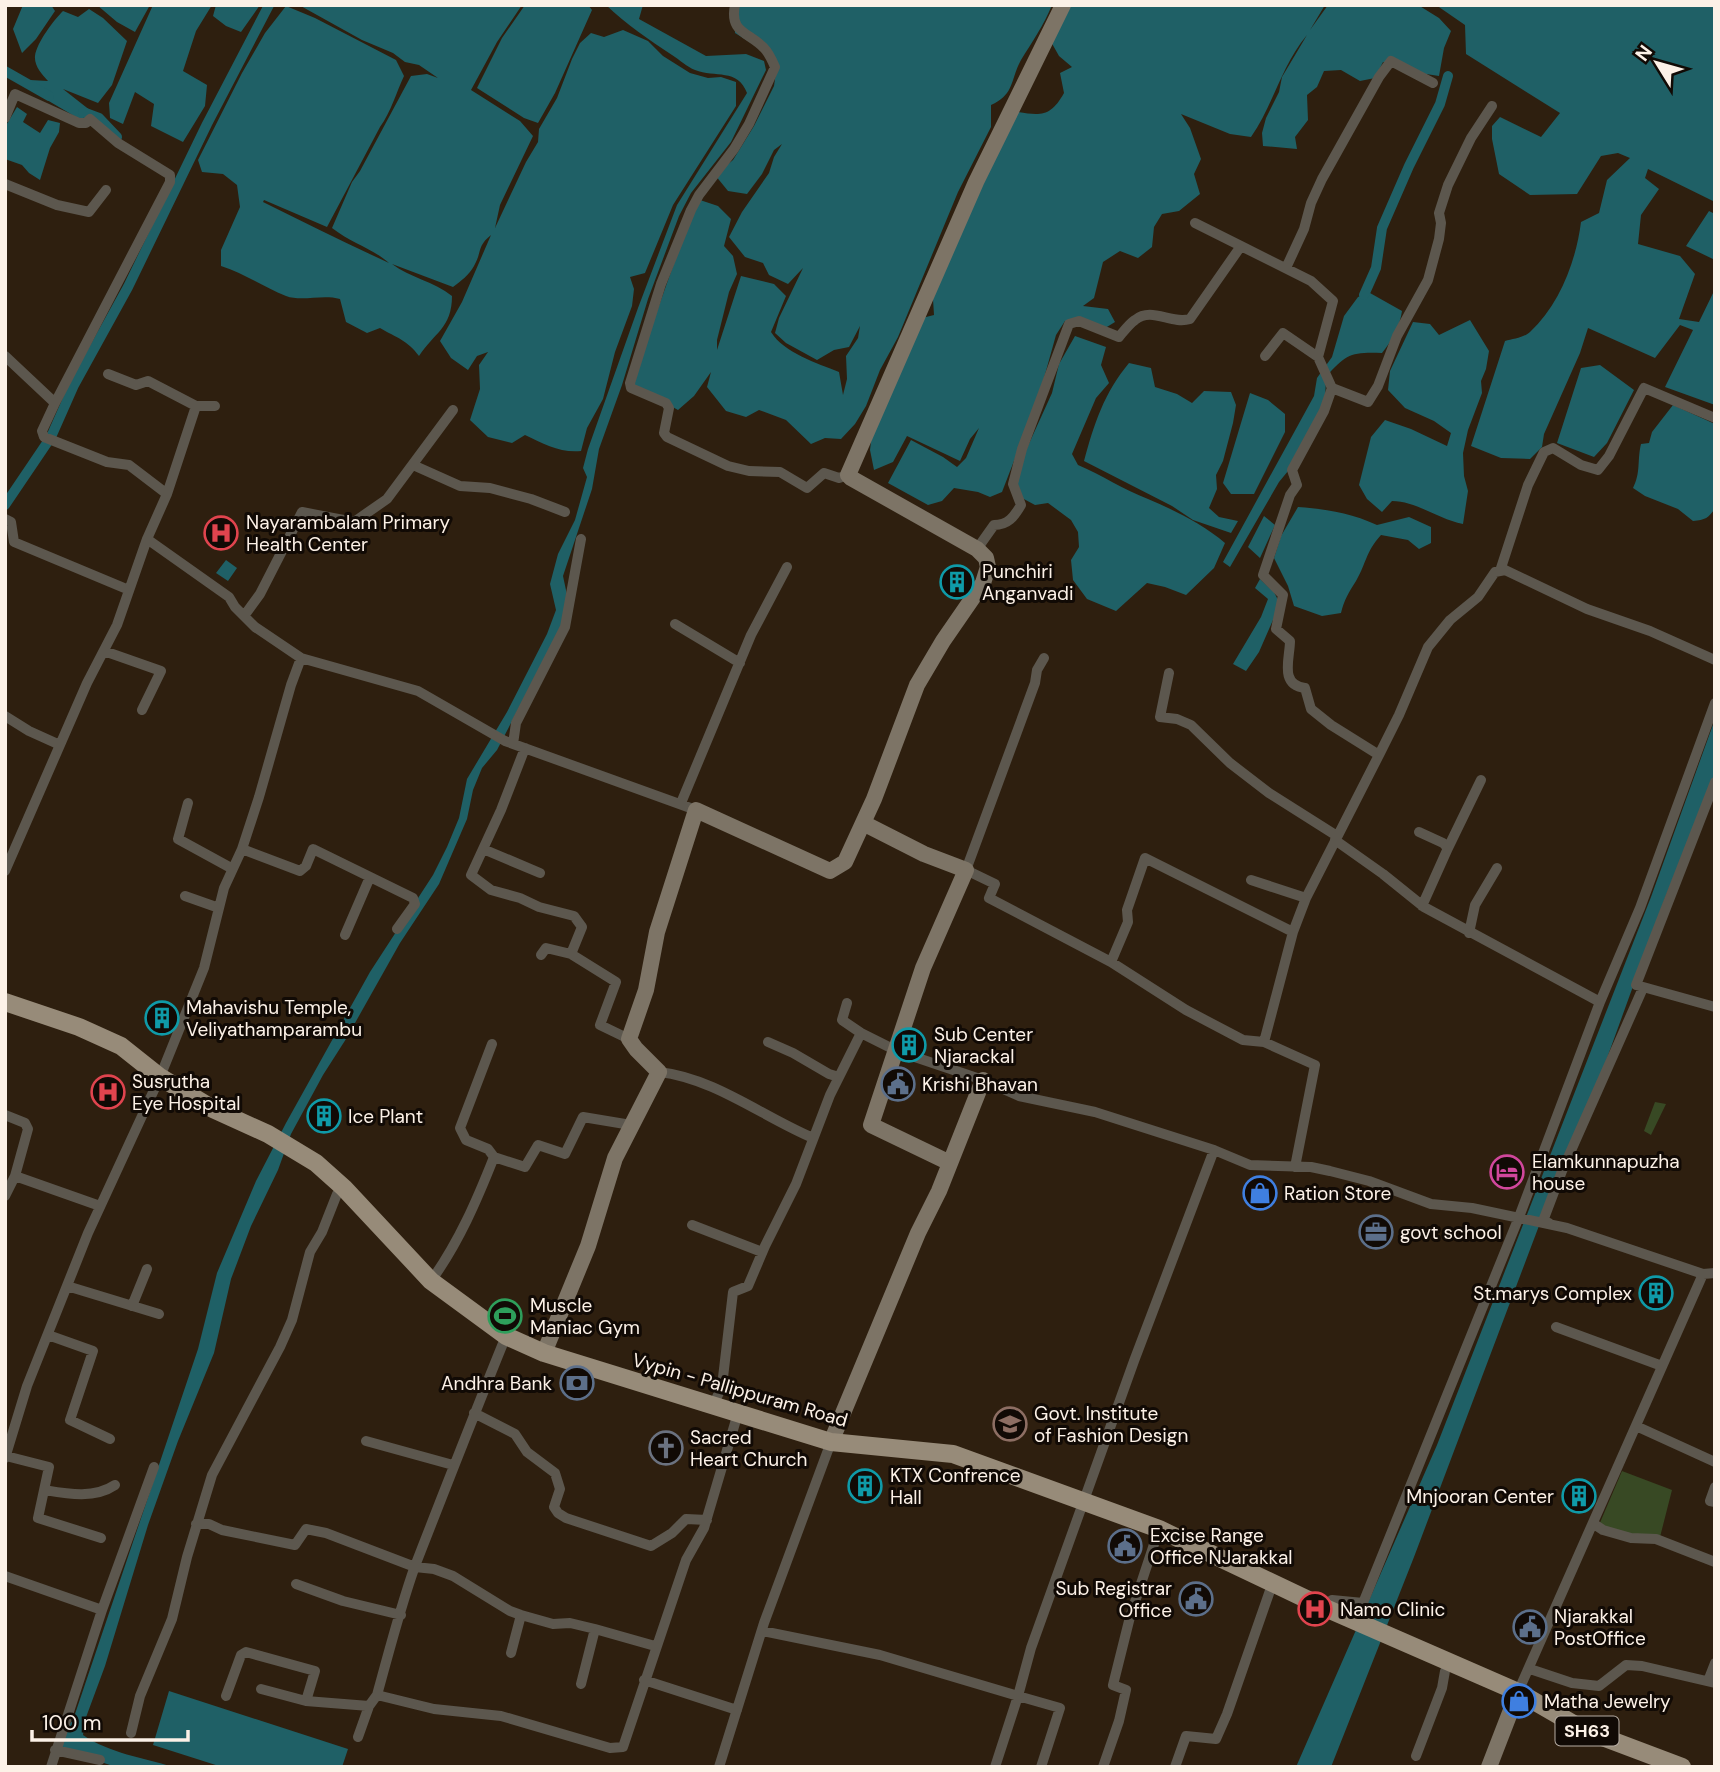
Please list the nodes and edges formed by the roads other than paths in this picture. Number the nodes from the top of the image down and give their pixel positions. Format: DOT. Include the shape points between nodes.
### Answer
graph roads {
  1 [pos="736,5"];
  2 [pos="1063,5"];
  3 [pos="1433,83"];
  4 [pos="1492,106"];
  5 [pos="5,118"];
  6 [pos="5,184"];
  7 [pos="106,190"];
  8 [pos="1195,223"];
  9 [pos="1241,246"];
  10 [pos="1286,268"];
  11 [pos="5,356"];
  12 [pos="1265,356"];
  13 [pos="1318,357"];
  14 [pos="108,374"];
  15 [pos="1328,378"];
  16 [pos="55,403"];
  17 [pos="196,406"];
  18 [pos="215,406"];
  19 [pos="453,410"];
  20 [pos="1715,418"];
  21 [pos="413,465"];
  22 [pos="848,475"];
  23 [pos="167,494"];
  24 [pos="565,512"];
  25 [pos="5,519"];
  26 [pos="146,539"];
  27 [pos="581,539"];
  28 [pos="977,549"];
  29 [pos="788,567"];
  30 [pos="1500,571"];
  31 [pos="129,590"];
  32 [pos="244,616"];
  33 [pos="675,624"];
  34 [pos="104,651"];
  35 [pos="301,658"];
  36 [pos="1044,658"];
  37 [pos="1715,660"];
  38 [pos="740,663"];
  39 [pos="1169,673"];
  40 [pos="1715,703"];
  41 [pos="142,710"];
  42 [pos="5,716"];
  43 [pos="509,742"];
  44 [pos="60,744"];
  45 [pos="525,748"];
  46 [pos="1379,755"];
  47 [pos="1481,780"];
  48 [pos="1715,782"];
  49 [pos="188,803"];
  50 [pos="689,807"];
  51 [pos="863,823"];
  52 [pos="1419,832"];
  53 [pos="1336,838"];
  54 [pos="1448,848"];
  55 [pos="242,849"];
  56 [pos="483,849"];
  57 [pos="231,868"];
  58 [pos="1497,868"];
  59 [pos="966,870"];
  60 [pos="5,871"];
  61 [pos="540,873"];
  62 [pos="370,877"];
  63 [pos="1251,880"];
  64 [pos="185,896"];
  65 [pos="1306,898"];
  66 [pos="1422,906"];
  67 [pos="219,908"];
  68 [pos="397,929"];
  69 [pos="1293,932"];
  70 [pos="1469,933"];
  71 [pos="345,936"];
  72 [pos="541,954"];
  73 [pos="571,954"];
  74 [pos="1111,962"];
  75 [pos="1643,988"];
  76 [pos="5,1002"];
  77 [pos="1600,1002"];
  78 [pos="847,1003"];
  79 [pos="1715,1007"];
  80 [pos="861,1033"];
  81 [pos="629,1039"];
  82 [pos="768,1042"];
  83 [pos="1264,1042"];
  84 [pos="492,1044"];
  85 [pos="897,1051"];
  86 [pos="659,1072"];
  87 [pos="160,1077"];
  88 [pos="839,1077"];
  89 [pos="983,1080"];
  90 [pos="5,1115"];
  91 [pos="631,1125"];
  92 [pos="813,1138"];
  93 [pos="1214,1150"];
  94 [pos="494,1157"];
  95 [pos="950,1163"];
  96 [pos="1295,1167"];
  97 [pos="15,1176"];
  98 [pos="344,1188"];
  99 [pos="5,1196"];
  100 [pos="100,1206"];
  101 [pos="1519,1217"];
  102 [pos="692,1225"];
  103 [pos="1567,1228"];
  104 [pos="762,1252"];
  105 [pos="147,1269"];
  106 [pos="1715,1273"];
  107 [pos="1703,1274"];
  108 [pos="431,1280"];
  109 [pos="67,1286"];
  110 [pos="132,1306"];
  111 [pos="159,1314"];
  112 [pos="1556,1327"];
  113 [pos="48,1335"];
  114 [pos="506,1336"];
  115 [pos="544,1353"];
  116 [pos="1662,1366"];
  117 [pos="713,1406"];
  118 [pos="474,1413"];
  119 [pos="738,1413"];
  120 [pos="10,1422"];
  121 [pos="1636,1426"];
  122 [pos="110,1439"];
  123 [pos="366,1441"];
  124 [pos="831,1442"];
  125 [pos="5,1457"];
  126 [pos="1715,1462"];
  127 [pos="453,1465"];
  128 [pos="153,1467"];
  129 [pos="116,1485"];
  130 [pos="1715,1487"];
  131 [pos="44,1490"];
  132 [pos="1085,1502"];
  133 [pos="1715,1502"];
  134 [pos="706,1520"];
  135 [pos="196,1524"];
  136 [pos="1594,1524"];
  137 [pos="1159,1529"];
  138 [pos="101,1538"];
  139 [pos="1715,1562"];
  140 [pos="415,1567"];
  141 [pos="5,1576"];
  142 [pos="1273,1582"];
  143 [pos="296,1584"];
  144 [pos="1323,1607"];
  145 [pos="102,1610"];
  146 [pos="401,1615"];
  147 [pos="521,1615"];
  148 [pos="594,1629"];
  149 [pos="762,1631"];
  150 [pos="655,1646"];
  151 [pos="511,1653"];
  152 [pos="1715,1663"];
  153 [pos="1530,1669"];
  154 [pos="1445,1671"];
  155 [pos="644,1680"];
  156 [pos="1712,1682"];
  157 [pos="581,1684"];
  158 [pos="261,1689"];
  159 [pos="1518,1692"];
  160 [pos="377,1695"];
  161 [pos="226,1696"];
  162 [pos="1018,1696"];
  163 [pos="306,1701"];
  164 [pos="369,1706"];
  165 [pos="737,1710"];
  166 [pos="131,1733"];
  167 [pos="358,1737"];
  168 [pos="55,1750"];
  169 [pos="1416,1756"];
  170 [pos="100,1760"];
  171 [pos="51,1767"];
  172 [pos="719,1767"];
  173 [pos="995,1767"];
  174 [pos="1041,1767"];
  175 [pos="1103,1767"];
  176 [pos="1175,1767"];
  177 [pos="1489,1767"];
  178 [pos="1682,1767"];
  1 -- 22 [label="street" via="734,21 741,32 763,47 775,67 749,124 691,210 629,383 666,403 667,437 707,458 749,471 780,472 807,488 824,473 839,478"];
  2 -- 22 [label="street" via="976,182"];
  3 -- 10 [label="street" via="1391,61 1322,179"];
  4 -- 15 [label="street" via="1448,186 1428,280 1397,336 1378,386 1368,402"];
  5 -- 16 [label="street" via="15,93 79,123 90,119 118,143 170,175"];
  6 -- 7 [label="street" via="89,212"];
  8 -- 9 [label="street"];
  9 -- 10 [label="street"];
  9 -- 28 [label="street" via="1190,319 1182,322 1148,313 1119,337 1079,321 1069,324 1022,449 1013,484 1021,505 1009,522 994,525"];
  10 -- 13 [label="street" via="1311,281 1333,301"];
  11 -- 16 [label="street"];
  12 -- 13 [label="street" via="1283,333"];
  13 -- 15 [label="street"];
  14 -- 17 [label="street" via="136,385 148,381"];
  15 -- 46 [label="street" via="1324,411 1292,470 1297,485 1263,575 1283,595 1276,629 1290,642 1286,662 1292,682 1305,688 1311,709 1331,726"];
  16 -- 23 [label="street" via="42,431 49,439 107,462 129,465"];
  17 -- 18 [label="street"];
  17 -- 23 [label="street"];
  19 -- 21 [label="street"];
  20 -- 30 [label="street" via="1644,388 1598,470 1553,448 1544,452 1528,485"];
  21 -- 24 [label="street" via="460,486 490,488"];
  21 -- 32 [label="street" via="387,499 354,522 302,512"];
  22 -- 28 [label="street"];
  23 -- 26 [label="street"];
  25 -- 31 [label="street" via="11,522 14,542"];
  26 -- 31 [label="street"];
  26 -- 32 [label="street" via="229,597"];
  27 -- 43 [label="street" via="565,627"];
  28 -- 51 [label="street" via="988,567 983,583 917,685"];
  29 -- 38 [label="street"];
  30 -- 37 [label="street"];
  30 -- 46 [label="street" via="1428,648"];
  31 -- 34 [label="street"];
  32 -- 35 [label="street"];
  33 -- 38 [label="street"];
  34 -- 41 [label="street" via="161,671"];
  34 -- 44 [label="street"];
  35 -- 43 [label="street" via="418,691"];
  35 -- 55 [label="street"];
  36 -- 59 [label="street"];
  38 -- 50 [label="street"];
  39 -- 53 [label="street" via="1160,717 1191,725 1230,763"];
  40 -- 77 [label="street" via="1640,908"];
  42 -- 44 [label="street"];
  43 -- 45 [label="street"];
  44 -- 60 [label="street"];
  45 -- 50 [label="street"];
  45 -- 56 [label="street"];
  46 -- 53 [label="street"];
  47 -- 54 [label="street"];
  48 -- 75 [label="street" via="1640,973 1636,985"];
  49 -- 57 [label="street" via="178,839"];
  50 -- 51 [label="street" via="830,872 845,862"];
  50 -- 81 [label="street" via="646,990"];
  51 -- 59 [label="street"];
  52 -- 54 [label="street"];
  53 -- 65 [label="street"];
  53 -- 66 [label="street"];
  54 -- 66 [label="street"];
  55 -- 57 [label="street"];
  55 -- 62 [label="street" via="300,871 313,849"];
  56 -- 61 [label="street"];
  56 -- 73 [label="street" via="471,875 481,883 574,916 582,927"];
  57 -- 67 [label="street"];
  58 -- 70 [label="street" via="1475,905"];
  59 -- 74 [label="street" via="995,884 989,898"];
  59 -- 85 [label="street" via="923,968"];
  62 -- 68 [label="street" via="413,898 415,904"];
  62 -- 71 [label="street"];
  63 -- 65 [label="street"];
  64 -- 67 [label="street"];
  65 -- 69 [label="street"];
  66 -- 70 [label="street"];
  67 -- 87 [label="street" via="204,968"];
  69 -- 74 [label="street" via="1145,858 1127,910 1128,922"];
  69 -- 83 [label="street"];
  70 -- 77 [label="street"];
  72 -- 73 [label="street" via="546,948"];
  73 -- 81 [label="street" via="616,982 600,1025"];
  74 -- 83 [label="street" via="1242,1040"];
  75 -- 79 [label="street"];
  75 -- 103 [label="street" via="1543,1221"];
  76 -- 87 [label="main road, Vypin - Pallippuram Road / SH63" via="121,1046"];
  77 -- 101 [label="street"];
  78 -- 80 [label="street" via="842,1020"];
  80 -- 85 [label="street"];
  80 -- 88 [label="street"];
  81 -- 86 [label="street"];
  82 -- 88 [label="street"];
  83 -- 96 [label="street" via="1315,1065"];
  84 -- 94 [label="street" via="460,1128 466,1140 488,1149"];
  85 -- 89 [label="street"];
  85 -- 95 [label="street" via="871,1125"];
  86 -- 91 [label="street"];
  86 -- 92 [label="street" via="680,1074"];
  87 -- 98 [label="main road, Vypin - Pallippuram Road / SH63" via="268,1134 316,1163"];
  87 -- 100 [label="street"];
  88 -- 92 [label="street"];
  89 -- 93 [label="street" via="1019,1096 1095,1112"];
  89 -- 95 [label="street"];
  90 -- 97 [label="street" via="25,1123 28,1129"];
  91 -- 94 [label="street" via="583,1117 565,1154 538,1145 525,1167"];
  91 -- 115 [label="street"];
  92 -- 104 [label="street"];
  93 -- 96 [label="street" via="1250,1165"];
  93 -- 132 [label="street"];
  94 -- 108 [label="street" via="448,1258"];
  95 -- 124 [label="street"];
  96 -- 101 [label="street" via="1369,1181 1431,1204"];
  97 -- 99 [label="street"];
  97 -- 100 [label="street"];
  98 -- 108 [label="main road, Vypin - Pallippuram Road / SH63"];
  98 -- 135 [label="street" via="310,1252 292,1320 212,1475"];
  100 -- 109 [label="street"];
  101 -- 103 [label="street"];
  101 -- 144 [label="street" via="1363,1603 1332,1600"];
  102 -- 104 [label="street"];
  103 -- 107 [label="street"];
  104 -- 117 [label="street" via="748,1286 733,1292 722,1386"];
  105 -- 110 [label="street"];
  106 -- 107 [label="street"];
  107 -- 116 [label="street"];
  108 -- 114 [label="main road, Vypin - Pallippuram Road / SH63"];
  109 -- 110 [label="street"];
  109 -- 113 [label="street"];
  110 -- 111 [label="street"];
  112 -- 116 [label="street"];
  113 -- 120 [label="street"];
  113 -- 122 [label="street" via="93,1351 70,1420"];
  114 -- 115 [label="main road, Vypin - Pallippuram Road / SH63"];
  114 -- 118 [label="street"];
  115 -- 117 [label="main road, Vypin - Pallippuram Road / SH63"];
  116 -- 121 [label="street"];
  117 -- 119 [label="main road, Vypin - Pallippuram Road / SH63"];
  118 -- 127 [label="street"];
  118 -- 134 [label="street" via="515,1434 527,1452 555,1474 560,1489 554,1507 566,1518 651,1546 686,1519"];
  119 -- 124 [label="main road, Vypin - Pallippuram Road / SH63"];
  119 -- 134 [label="street"];
  120 -- 125 [label="street"];
  121 -- 126 [label="street"];
  121 -- 136 [label="street"];
  123 -- 127 [label="street"];
  124 -- 132 [label="main road, Vypin - Pallippuram Road / SH63" via="954,1454"];
  124 -- 149 [label="street"];
  125 -- 131 [label="street" via="49,1467"];
  127 -- 140 [label="street"];
  128 -- 145 [label="street"];
  129 -- 131 [label="street" via="75,1495"];
  130 -- 133 [label="street" via="1710,1501"];
  131 -- 138 [label="street" via="38,1518"];
  132 -- 137 [label="main road, Vypin - Pallippuram Road / SH63"];
  132 -- 162 [label="street"];
  134 -- 150 [label="street" via="686,1560"];
  135 -- 140 [label="street" via="295,1545 306,1529"];
  135 -- 166 [label="street" via="172,1619 140,1696"];
  136 -- 139 [label="street" via="1631,1538 1656,1539"];
  136 -- 153 [label="street"];
  137 -- 142 [label="main road, Vypin - Pallippuram Road / SH63"];
  137 -- 175 [label="street" via="1113,1685 1126,1690"];
  140 -- 146 [label="street"];
  140 -- 147 [label="street" via="453,1576"];
  141 -- 145 [label="street"];
  142 -- 144 [label="main road, Vypin - Pallippuram Road / SH63"];
  142 -- 176 [label="street" via="1216,1739 1186,1736"];
  143 -- 146 [label="street"];
  144 -- 159 [label="main road, Vypin - Pallippuram Road / SH63"];
  145 -- 168 [label="street"];
  146 -- 160 [label="street"];
  147 -- 148 [label="street"];
  147 -- 151 [label="street"];
  148 -- 150 [label="street"];
  148 -- 157 [label="street"];
  149 -- 162 [label="street" via="880,1655"];
  149 -- 165 [label="street"];
  150 -- 155 [label="street"];
  152 -- 156 [label="street"];
  153 -- 156 [label="street" via="1588,1686 1599,1686 1626,1665"];
  153 -- 159 [label="street"];
  154 -- 169 [label="street"];
  155 -- 160 [label="street" via="623,1747 610,1748 500,1716 434,1709"];
  155 -- 165 [label="street"];
  158 -- 163 [label="street"];
  159 -- 177 [label="street"];
  159 -- 178 [label="main road, Vypin - Pallippuram Road / SH63" via="1584,1730"];
  160 -- 164 [label="street"];
  161 -- 163 [label="street" via="240,1655 246,1652 315,1671"];
  162 -- 173 [label="street"];
  162 -- 174 [label="street" via="1060,1708"];
  163 -- 164 [label="street"];
  164 -- 167 [label="street"];
  165 -- 172 [label="street"];
  168 -- 170 [label="street"];
  168 -- 171 [label="street"];
}
